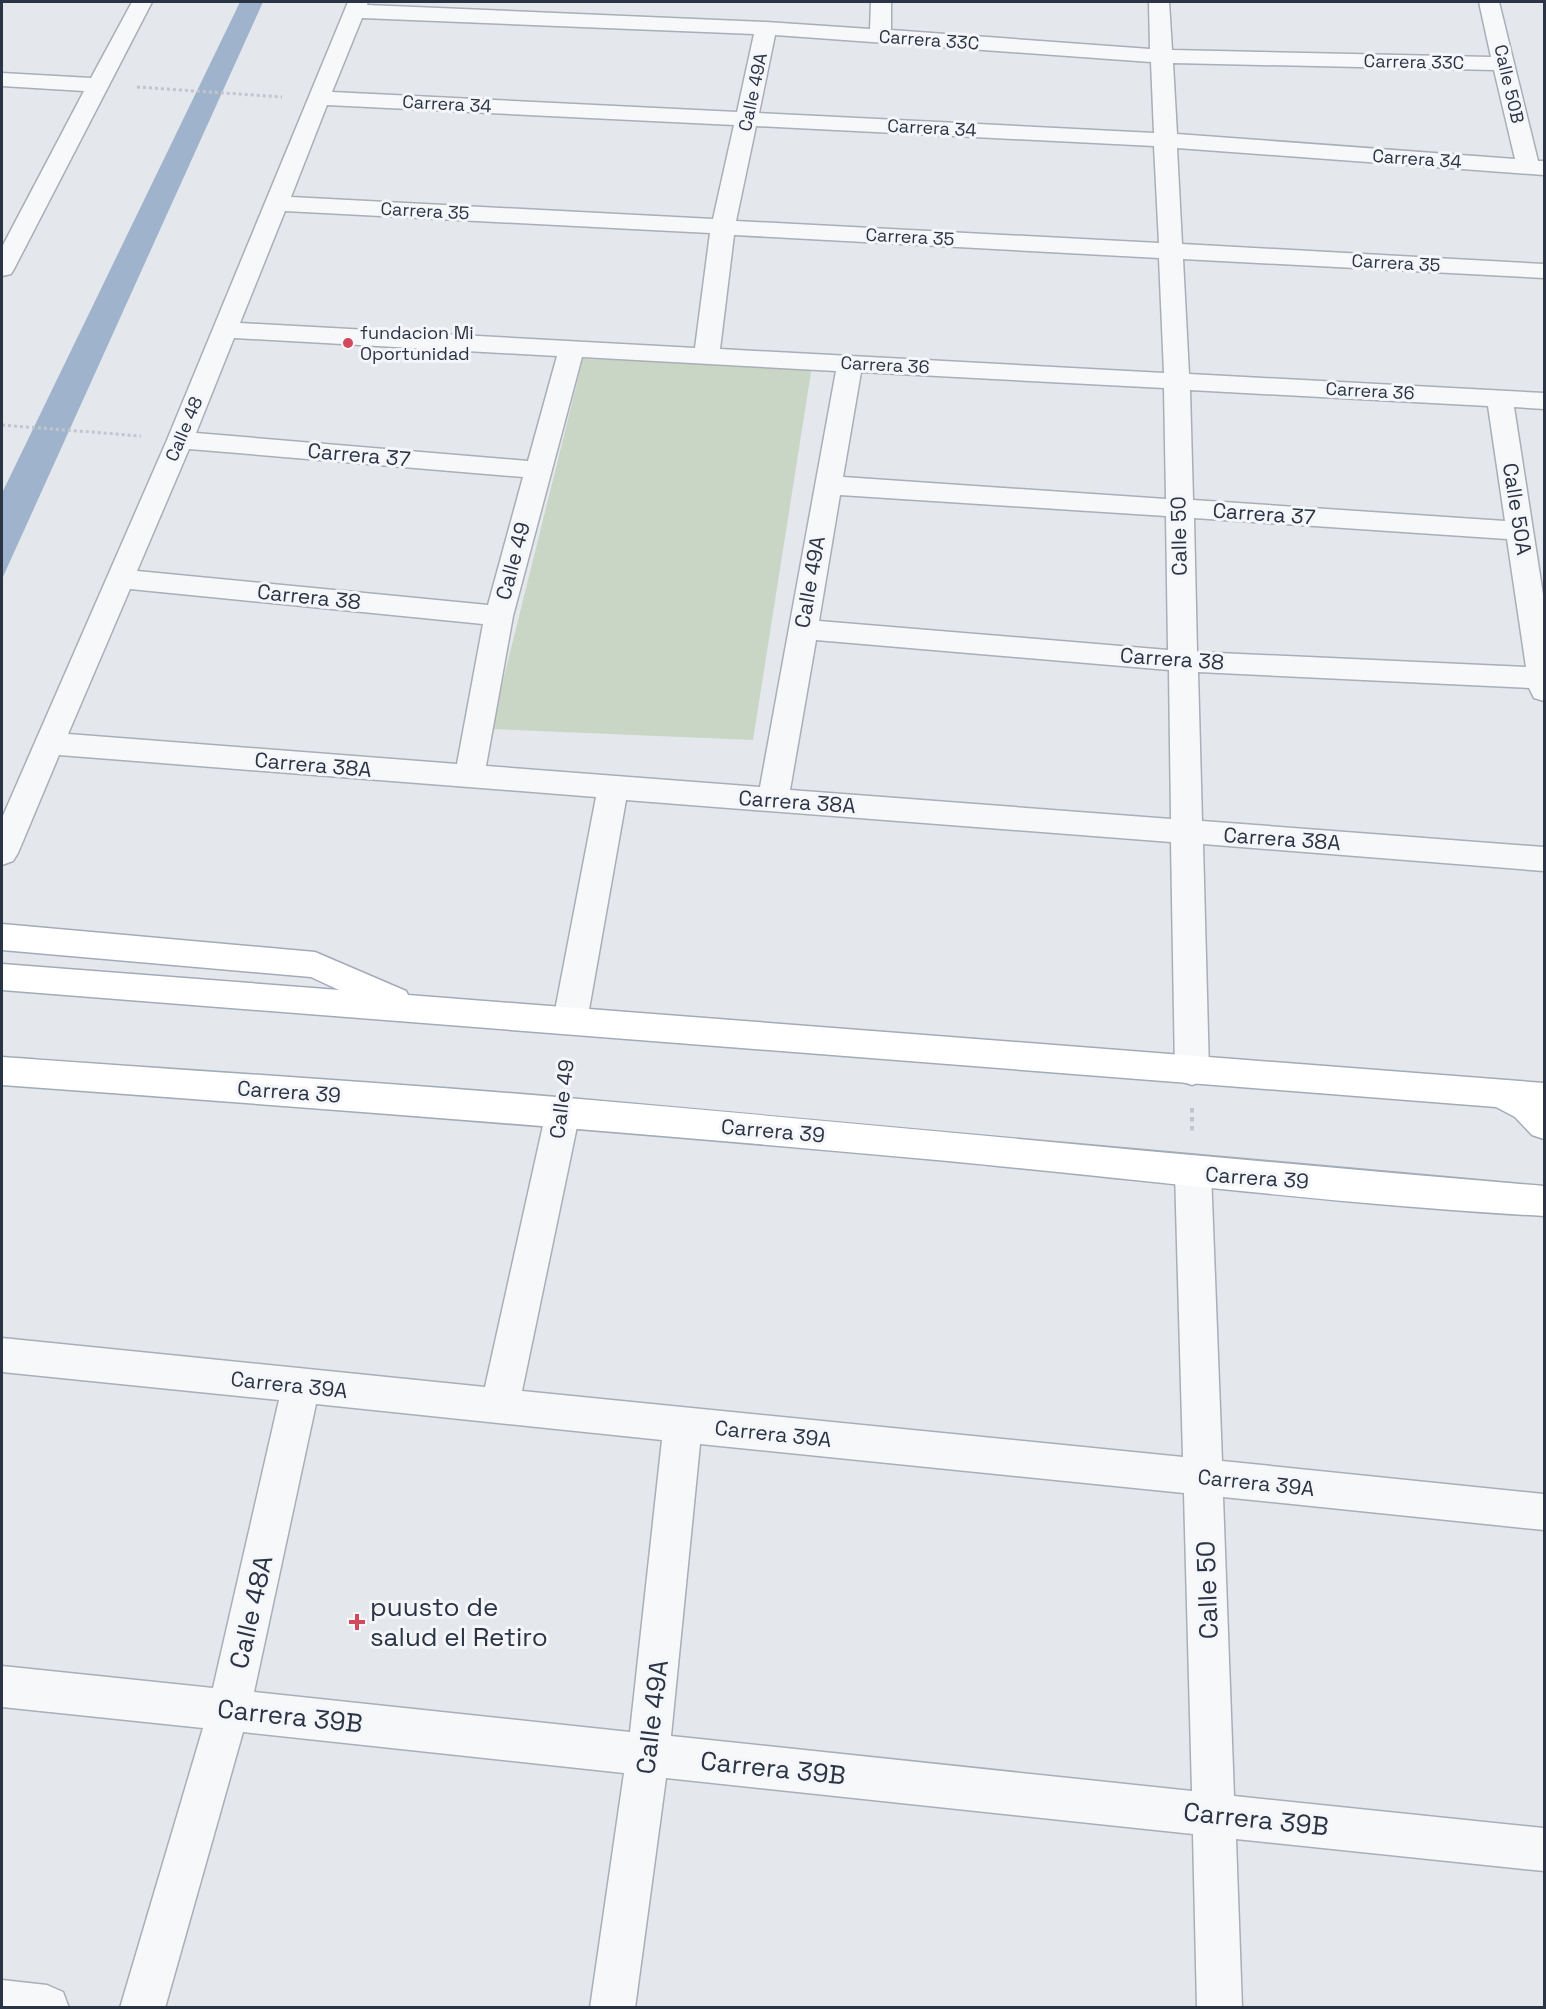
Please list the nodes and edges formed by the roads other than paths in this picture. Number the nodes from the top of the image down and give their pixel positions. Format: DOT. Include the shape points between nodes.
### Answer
graph roads {
  1 [pos="142,2"];
  2 [pos="881,2"];
  3 [pos="1159,2"];
  4 [pos="1489,2"];
  5 [pos="356,6"];
  6 [pos="766,28"];
  7 [pos="880,36"];
  8 [pos="1159,56"];
  9 [pos="1504,64"];
  10 [pos="2,79"];
  11 [pos="98,85"];
  12 [pos="319,98"];
  13 [pos="747,119"];
  14 [pos="1167,140"];
  15 [pos="1536,168"];
  16 [pos="276,203"];
  17 [pos="723,227"];
  18 [pos="1171,251"];
  19 [pos="2,269"];
  20 [pos="1545,271"];
  21 [pos="225,330"];
  22 [pos="572,348"];
  23 [pos="706,356"];
  24 [pos="850,363"];
  25 [pos="1177,381"];
  26 [pos="1500,398"];
  27 [pos="1545,401"];
  28 [pos="180,440"];
  29 [pos="537,470"];
  30 [pos="827,485"];
  31 [pos="1178,508"];
  32 [pos="1521,531"];
  33 [pos="120,579"];
  34 [pos="499,616"];
  35 [pos="802,629"];
  36 [pos="1182,661"];
  37 [pos="1544,684"];
  38 [pos="51,744"];
  39 [pos="469,778"];
  40 [pos="613,789"];
  41 [pos="773,801"];
  42 [pos="1186,832"];
  43 [pos="2,853"];
  44 [pos="1545,859"];
  45 [pos="2,937"];
  46 [pos="2,976"];
  47 [pos="415,1009"];
  48 [pos="570,1022"];
  49 [pos="2,1071"];
  50 [pos="1192,1071"];
  51 [pos="1486,1091"];
  52 [pos="1545,1097"];
  53 [pos="563,1112"];
  54 [pos="1545,1125"];
  55 [pos="1193,1172"];
  56 [pos="1545,1179"];
  57 [pos="1496,1196"];
  58 [pos="1545,1201"];
  59 [pos="2,1355"];
  60 [pos="301,1386"];
  61 [pos="500,1407"];
  62 [pos="683,1425"];
  63 [pos="1203,1478"];
  64 [pos="1545,1512"];
  65 [pos="2,1686"];
  66 [pos="229,1710"];
  67 [pos="648,1755"];
  68 [pos="1214,1815"];
  69 [pos="1545,1850"];
  70 [pos="2,2002"];
  71 [pos="47,2007"];
  72 [pos="142,2007"];
  73 [pos="612,2007"];
  74 [pos="1220,2007"];
  1 -- 11 [label="street"];
  2 -- 7 [label="street"];
  3 -- 8 [label="street, Calle 50"];
  4 -- 9 [label="street, Calle 50B"];
  5 -- 6 [label="street, Carrera 33C"];
  5 -- 12 [label="street, Calle 48"];
  6 -- 7 [label="street, Carrera 33C"];
  6 -- 13 [label="street, Calle 49A"];
  7 -- 8 [label="street, Carrera 33C"];
  8 -- 9 [label="street, Carrera 33C"];
  8 -- 14 [label="street, Calle 50"];
  9 -- 15 [label="street, Calle 50B"];
  10 -- 11 [label="street"];
  11 -- 19 [label="street"];
  12 -- 13 [label="street, Carrera 34"];
  12 -- 16 [label="street, Calle 48"];
  13 -- 14 [label="street, Carrera 34"];
  13 -- 17 [label="street, Calle 49A"];
  14 -- 15 [label="street, Carrera 34"];
  14 -- 18 [label="street, Calle 50"];
  16 -- 17 [label="street, Carrera 35"];
  16 -- 21 [label="street, Calle 48"];
  17 -- 18 [label="street, Carrera 35"];
  17 -- 23 [label="street, Calle 49A"];
  18 -- 20 [label="street, Carrera 35"];
  18 -- 25 [label="street, Calle 50"];
  21 -- 22 [label="street, Carrera 36"];
  21 -- 28 [label="street, Calle 48"];
  22 -- 23 [label="street, Carrera 36"];
  22 -- 29 [label="street, Calle 49"];
  23 -- 24 [label="street, Carrera 36"];
  24 -- 25 [label="street, Carrera 36"];
  24 -- 30 [label="street, Calle 49A"];
  25 -- 26 [label="street, Carrera 36"];
  25 -- 31 [label="street, Calle 50"];
  26 -- 27 [label="street, Carrera 36"];
  26 -- 32 [label="street, Calle 50A"];
  28 -- 29 [label="street, Carrera 37"];
  28 -- 33 [label="street, Calle 48"];
  29 -- 34 [label="street, Calle 49"];
  30 -- 31 [label="street, Carrera 37"];
  30 -- 35 [label="street, Calle 49A"];
  31 -- 32 [label="street, Carrera 37"];
  31 -- 36 [label="street, Calle 50"];
  32 -- 37 [label="street, Calle 50A"];
  33 -- 34 [label="street, Carrera 38"];
  33 -- 38 [label="street, Calle 48"];
  34 -- 39 [label="street, Calle 49"];
  35 -- 36 [label="street, Carrera 38"];
  35 -- 41 [label="street, Calle 49A"];
  36 -- 37 [label="street, Carrera 38"];
  36 -- 42 [label="street, Calle 50"];
  38 -- 39 [label="street, Carrera 38A"];
  38 -- 43 [label="street, Calle 48"];
  39 -- 40 [label="street, Carrera 38A"];
  40 -- 41 [label="street, Carrera 38A"];
  40 -- 48 [label="street"];
  41 -- 42 [label="street, Carrera 38A"];
  42 -- 44 [label="street, Carrera 38A"];
  42 -- 50 [label="street, Calle 50"];
  45 -- 47 [label="main road" via="315,964"];
  46 -- 47 [label="main road"];
  47 -- 48 [label="main road"];
  48 -- 50 [label="main road"];
  49 -- 53 [label="main road, Carrera 39"];
  50 -- 51 [label="main road"];
  51 -- 52 [label="main road"];
  51 -- 54 [label="main road" via="1508,1096 1527,1107"];
  53 -- 55 [label="main road, Carrera 39"];
  53 -- 61 [label="street, Calle 49"];
  55 -- 57 [label="main road, Carrera 39"];
  55 -- 63 [label="street, Calle 50"];
  56 -- 57 [label="main road" via="1518,1196"];
  57 -- 58 [label="main road, Carrera 39"];
  59 -- 60 [label="street, Carrera 39A"];
  60 -- 61 [label="street, Carrera 39A"];
  60 -- 66 [label="street, Calle 48A"];
  61 -- 62 [label="street, Carrera 39A"];
  62 -- 63 [label="street, Carrera 39A"];
  62 -- 67 [label="street, Calle 49A"];
  63 -- 64 [label="street, Carrera 39A"];
  63 -- 68 [label="street, Calle 50"];
  65 -- 66 [label="street, Carrera 39B"];
  66 -- 67 [label="street, Carrera 39B"];
  66 -- 72 [label="street, Calle 48A"];
  67 -- 68 [label="street, Carrera 39B"];
  67 -- 73 [label="street, Calle 49A"];
  68 -- 69 [label="street, Carrera 39B"];
  68 -- 74 [label="street, Calle 50"];
  70 -- 71 [label="street"];
}
